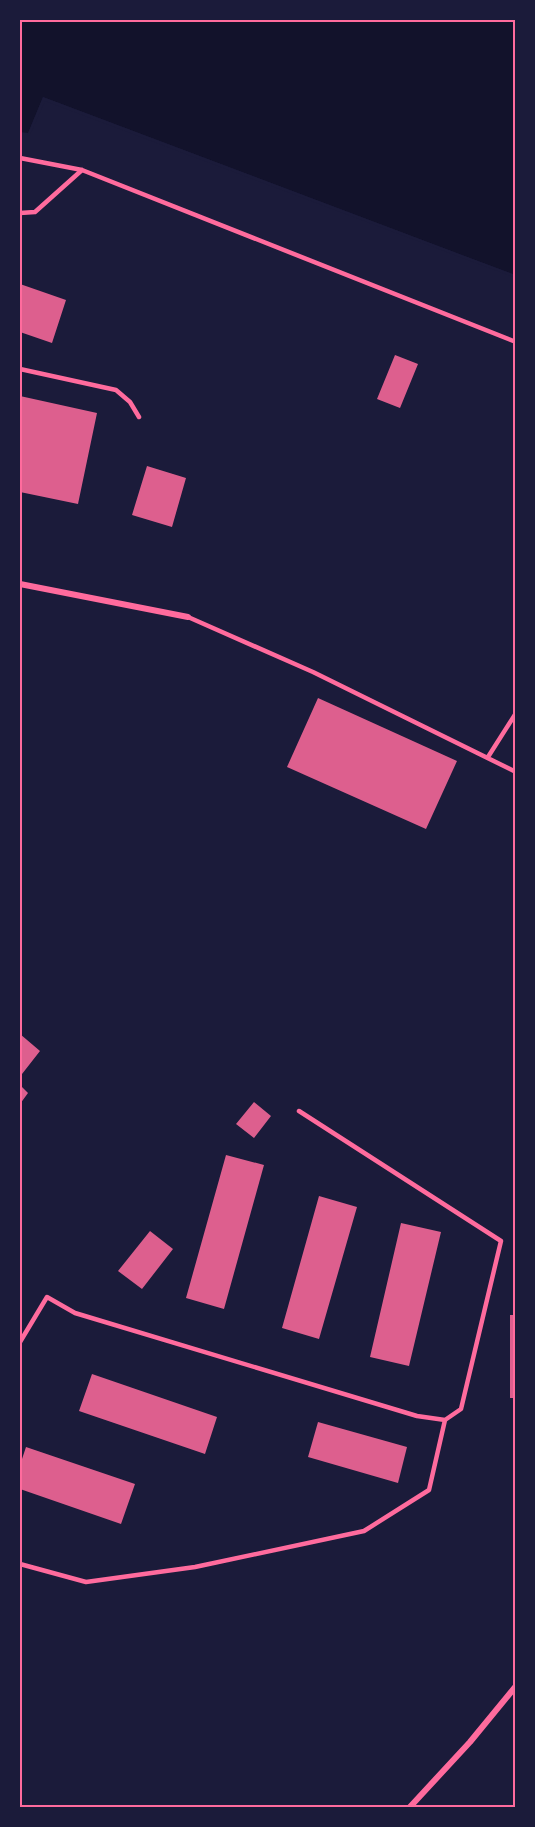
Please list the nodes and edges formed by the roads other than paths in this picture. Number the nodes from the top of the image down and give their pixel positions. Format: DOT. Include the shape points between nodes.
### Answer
graph roads {
  1 [pos="20,158"];
  2 [pos="82,170"];
  3 [pos="20,213"];
  4 [pos="516,342"];
  5 [pos="20,369"];
  6 [pos="139,417"];
  7 [pos="20,584"];
  8 [pos="188,617"];
  9 [pos="516,713"];
  10 [pos="488,757"];
  11 [pos="516,772"];
  12 [pos="299,1111"];
  13 [pos="20,1342"];
  14 [pos="445,1420"];
  15 [pos="20,1564"];
  16 [pos="516,1686"];
  17 [pos="408,1808"];
  1 -- 2 [label="lane"];
  2 -- 3 [label="lane" via="34,212"];
  2 -- 4 [label="lane"];
  5 -- 6 [label="lane" via="116,390"];
  7 -- 8 [label="street"];
  8 -- 10 [label="lane" via="313,672"];
  9 -- 10 [label="lane"];
  10 -- 11 [label="lane"];
  12 -- 14 [label="lane" via="501,1241 461,1409"];
  13 -- 14 [label="lane" via="47,1297 75,1313 417,1416"];
  14 -- 15 [label="lane" via="429,1490 364,1531 195,1567 86,1582"];
  16 -- 17 [label="street"];
}
